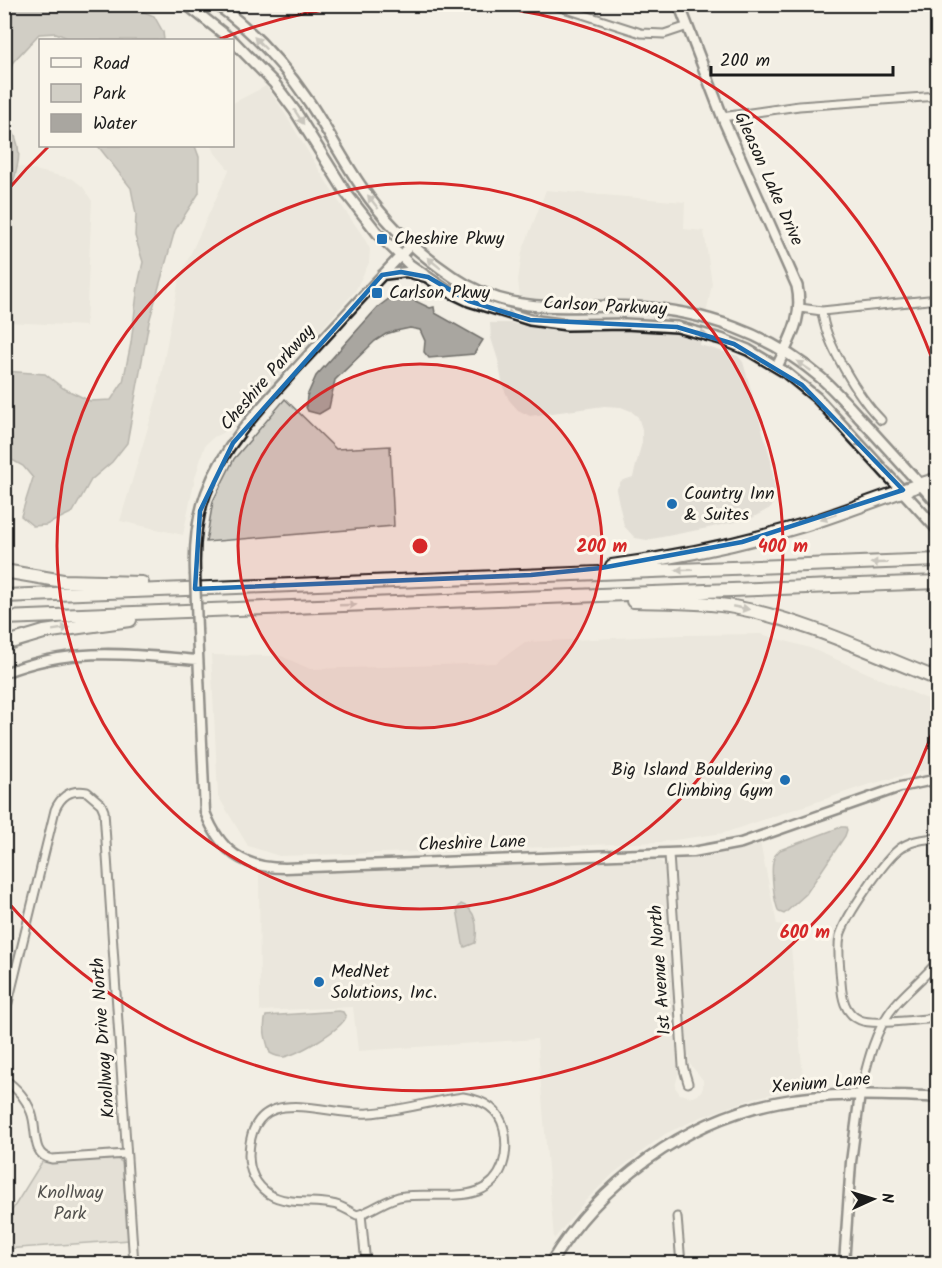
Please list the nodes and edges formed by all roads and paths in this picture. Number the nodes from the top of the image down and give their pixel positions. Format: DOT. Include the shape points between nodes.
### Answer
graph roads {
  1 [pos="186,4"];
  2 [pos="216,4"];
  3 [pos="550,4"];
  4 [pos="680,4"];
  5 [pos="688,26"];
  6 [pos="230,39"];
  7 [pos="234,42"];
  8 [pos="938,96"];
  9 [pos="722,117"];
  10 [pos="412,244"];
  11 [pos="401,256"];
  12 [pos="382,275"];
  13 [pos="428,277"];
  14 [pos="938,299"];
  15 [pos="800,308"];
  16 [pos="822,310"];
  17 [pos="784,352"];
  18 [pos="777,367"];
  19 [pos="881,420"];
  20 [pos="938,479"];
  21 [pos="920,484"];
  22 [pos="903,490"];
  23 [pos="938,504"];
  24 [pos="938,530"];
  25 [pos="938,560"];
  26 [pos="4,571"];
  27 [pos="531,576"];
  28 [pos="938,582"];
  29 [pos="176,590"];
  30 [pos="4,596"];
  31 [pos="536,598"];
  32 [pos="185,612"];
  33 [pos="4,618"];
  34 [pos="197,630"];
  35 [pos="4,644"];
  36 [pos="198,660"];
  37 [pos="4,672"];
  38 [pos="938,679"];
  39 [pos="938,779"];
  40 [pos="938,838"];
  41 [pos="669,854"];
  42 [pos="938,961"];
  43 [pos="938,1017"];
  44 [pos="4,1018"];
  45 [pos="884,1021"];
  46 [pos="4,1079"];
  47 [pos="688,1083"];
  48 [pos="860,1094"];
  49 [pos="938,1097"];
  50 [pos="126,1154"];
  51 [pos="362,1214"];
  52 [pos="677,1217"];
  53 [pos="134,1263"];
  54 [pos="366,1263"];
  55 [pos="550,1263"];
  56 [pos="681,1263"];
  57 [pos="844,1263"];
  1 -- 6 [label="main road, Carlson Parkway, one-way"];
  10 -- 2 [label="main road, Carlson Parkway, one-way" via="391,225 363,189 290,77 254,37"];
  3 -- 5 [label="street" via="641,33 664,34"];
  4 -- 5 [label="main road, Gleason Lake Drive"];
  5 -- 9 [label="main road, Gleason Lake Drive"];
  7 -- 11 [label="main road, Carlson Parkway, one-way" via="296,111 364,218"];
  8 -- 9 [label="street" via="799,106"];
  9 -- 15 [label="main road, Gleason Lake Drive" via="793,276"];
  10 -- 11 [label="street, Cheshire Parkway"];
  17 -- 10 [label="main road, Carlson Parkway, one-way" via="731,326 679,311 546,308 509,302 466,286"];
  11 -- 12 [label="street, Cheshire Parkway"];
  11 -- 13 [label="main road, Carlson Parkway"];
  12 -- 13 [label="street" via="406,272"];
  12 -- 34 [label="street, Cheshire Parkway, bridge" via="250,419 222,459 206,493 195,538"];
  13 -- 18 [label="main road, Carlson Parkway, one-way" via="458,297 514,316 567,325 677,327 734,344"];
  14 -- 16 [label="street"];
  15 -- 16 [label="street"];
  15 -- 17 [label="main road, Gleason Lake Drive"];
  16 -- 19 [label="street" via="824,328 837,354 865,402"];
  17 -- 18 [label="main road, Gleason Lake Drive"];
  21 -- 17 [label="main road, Carlson Parkway, one-way" via="832,388"];
  18 -- 22 [label="main road, Carlson Parkway, one-way" via="817,398"];
  20 -- 21 [label="highway"];
  21 -- 22 [label="highway"];
  21 -- 23 [label="main road, Carlson Parkway"];
  22 -- 24 [label="main road, Carlson Parkway"];
  22 -- 27 [label="highway, one-way" via="802,525 689,555"];
  25 -- 27 [label="highway, one-way"];
  26 -- 29 [label="highway" via="63,581 143,583"];
  27 -- 29 [label="highway, one-way"];
  28 -- 31 [label="highway"];
  29 -- 30 [label="highway"];
  32 -- 31 [label="highway, one-way"];
  31 -- 38 [label="highway, one-way" via="734,607 791,622"];
  32 -- 33 [label="highway"];
  35 -- 32 [label="highway, one-way" via="44,632"];
  34 -- 36 [label="street, Cheshire Lane"];
  36 -- 37 [label="street" via="86,654 41,660"];
  36 -- 41 [label="street, Cheshire Lane" via="205,812 220,840 244,861 285,868"];
  39 -- 41 [label="street, Cheshire Lane" via="900,787 741,843"];
  40 -- 45 [label="street" via="908,843 892,855 847,920 840,937 843,999 848,1011 862,1021"];
  41 -- 47 [label="street, 1st Avenue North" via="683,1066"];
  42 -- 45 [label="street" via="896,1003"];
  43 -- 45 [label="street"];
  44 -- 50 [label="street, Knollway Drive North" via="55,810 63,796 87,792 104,811"];
  45 -- 48 [label="street"];
  46 -- 50 [label="street" via="21,1094 31,1111 41,1156 52,1159"];
  48 -- 49 [label="main road, Xenium Lane"];
  48 -- 55 [label="main road, Xenium Lane" via="769,1104 731,1115 676,1142 604,1196 574,1228"];
  48 -- 57 [label="street"];
  50 -- 53 [label="street, Knollway Drive North"];
  51 -- 51 [label="street" via="403,1196 467,1193 485,1187 503,1168 505,1159 506,1143 499,1117 489,1105 463,1097 367,1114 294,1106 275,1110 259,1121 253,1131 250,1166 264,1190 278,1198 329,1203"];
  51 -- 54 [label="street"];
  52 -- 56 [label="street"];
}
